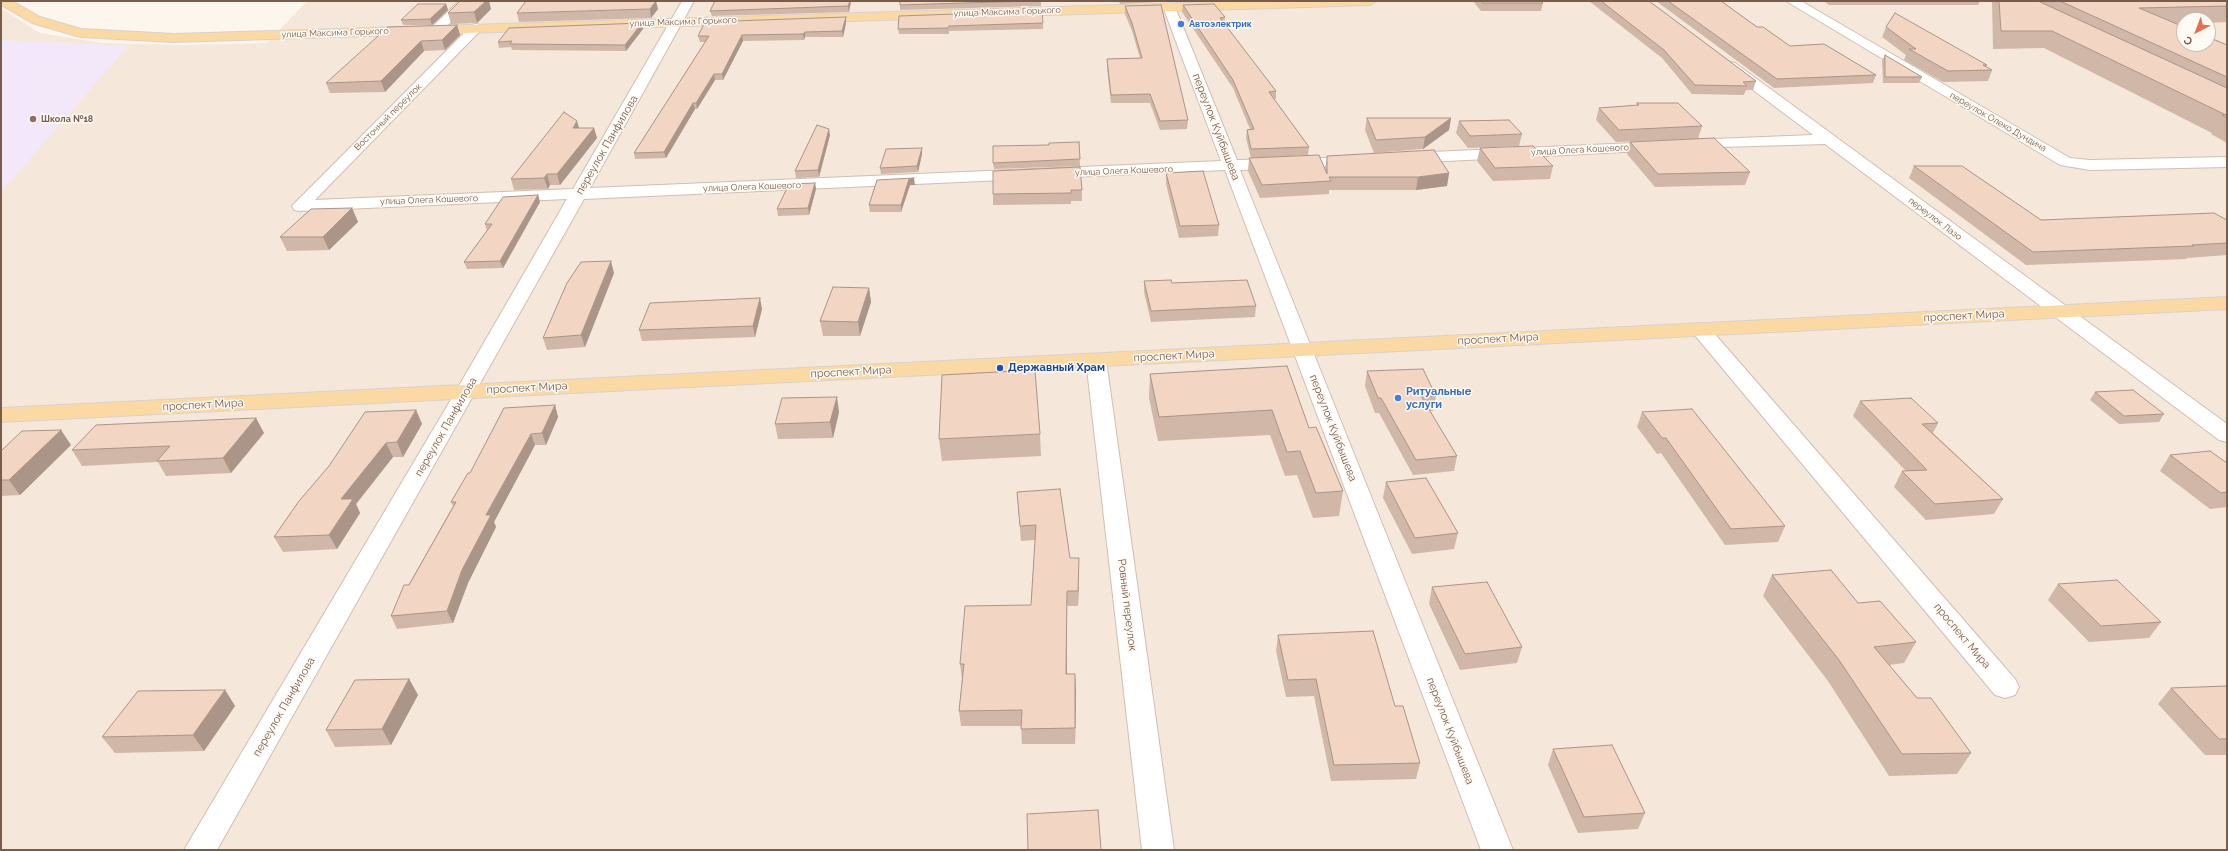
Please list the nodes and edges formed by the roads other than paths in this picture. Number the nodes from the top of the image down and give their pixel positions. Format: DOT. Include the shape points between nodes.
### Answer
graph roads {
  1 [pos="4,1"];
  2 [pos="466,1"];
  3 [pos="688,1"];
  4 [pos="1370,1"];
  5 [pos="1792,1"];
  6 [pos="1169,7"];
  7 [pos="677,22"];
  8 [pos="476,28"];
  9 [pos="436,30"];
  10 [pos="1720,58"];
  11 [pos="1828,139"];
  12 [pos="1390,159"];
  13 [pos="1374,160"];
  14 [pos="2227,162"];
  15 [pos="1231,166"];
  16 [pos="579,194"];
  17 [pos="300,206"];
  18 [pos="2227,303"];
  19 [pos="2060,311"];
  20 [pos="1700,329"];
  21 [pos="1303,349"];
  22 [pos="1096,360"];
  23 [pos="467,391"];
  24 [pos="1,415"];
  25 [pos="2227,435"];
  26 [pos="2005,687"];
  27 [pos="200,850"];
  28 [pos="1158,850"];
  29 [pos="1496,850"];
  1 -- 9 [label="main road, улица Максима Горького" via="36,20 80,33 174,38"];
  2 -- 9 [label="street"];
  3 -- 7 [label="street, переулок Панфилова"];
  4 -- 6 [label="main road, улица Максима Горького"];
  5 -- 14 [label="street, переулок Олеко Дундича" via="2066,162 2090,165"];
  6 -- 7 [label="main road, улица Максима Горького"];
  6 -- 15 [label="street, переулок Куйбышева"];
  7 -- 8 [label="main road, улица Максима Горького"];
  7 -- 16 [label="street, переулок Панфилова"];
  8 -- 9 [label="main road, улица Максима Горького"];
  8 -- 17 [label="street, Восточный переулок"];
  10 -- 11 [label="street, переулок Лазо"];
  11 -- 12 [label="street, улица Олега Кошевого"];
  11 -- 19 [label="street, переулок Лазо"];
  13 -- 15 [label="street, улица Олега Кошевого"];
  15 -- 16 [label="street, улица Олега Кошевого"];
  15 -- 21 [label="street, переулок Куйбышева"];
  16 -- 17 [label="street, улица Олега Кошевого"];
  16 -- 23 [label="street, переулок Панфилова"];
  18 -- 19 [label="main road, проспект Мира"];
  19 -- 20 [label="main road, проспект Мира"];
  19 -- 25 [label="street, переулок Лазо"];
  20 -- 21 [label="main road, проспект Мира"];
  20 -- 26 [label="street, проспект Мира"];
  21 -- 22 [label="main road, проспект Мира"];
  21 -- 29 [label="street, переулок Куйбышева"];
  22 -- 23 [label="main road, проспект Мира"];
  22 -- 28 [label="street, Ровный переулок"];
  23 -- 24 [label="main road, проспект Мира"];
  23 -- 27 [label="street, переулок Панфилова"];
}
